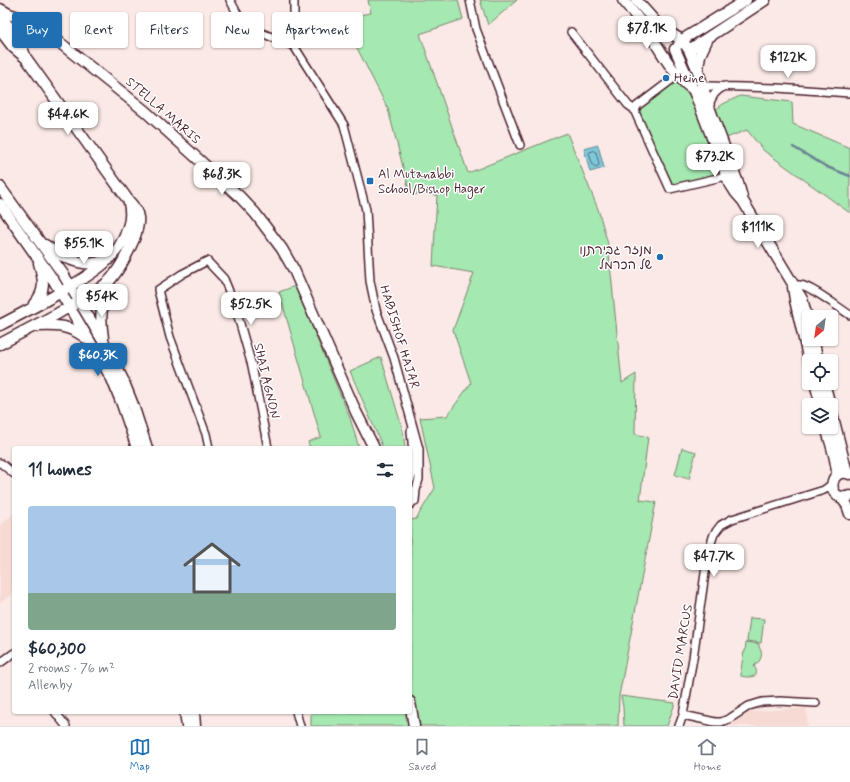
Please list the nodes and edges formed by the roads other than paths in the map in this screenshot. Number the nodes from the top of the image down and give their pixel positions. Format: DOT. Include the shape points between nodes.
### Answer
graph roads {
  1 [pos="230,0"];
  2 [pos="294,0"];
  3 [pos="470,0"];
  4 [pos="622,0"];
  5 [pos="636,0"];
  6 [pos="746,0"];
  7 [pos="765,0"];
  8 [pos="0,9"];
  9 [pos="294,12"];
  10 [pos="12,15"];
  11 [pos="0,17"];
  12 [pos="3,29"];
  13 [pos="647,31"];
  14 [pos="571,32"];
  15 [pos="12,36"];
  16 [pos="272,37"];
  17 [pos="709,37"];
  18 [pos="682,40"];
  19 [pos="62,43"];
  20 [pos="22,48"];
  21 [pos="295,48"];
  22 [pos="675,49"];
  23 [pos="689,50"];
  24 [pos="26,58"];
  25 [pos="698,71"];
  26 [pos="675,72"];
  27 [pos="724,86"];
  28 [pos="699,88"];
  29 [pos="850,94"];
  30 [pos="709,107"];
  31 [pos="635,110"];
  32 [pos="520,145"];
  33 [pos="730,173"];
  34 [pos="0,187"];
  35 [pos="128,200"];
  36 [pos="0,204"];
  37 [pos="37,239"];
  38 [pos="34,251"];
  39 [pos="109,258"];
  40 [pos="110,280"];
  41 [pos="793,286"];
  42 [pos="71,287"];
  43 [pos="61,292"];
  44 [pos="79,301"];
  45 [pos="70,307"];
  46 [pos="30,309"];
  47 [pos="805,310"];
  48 [pos="850,315"];
  49 [pos="0,326"];
  50 [pos="33,326"];
  51 [pos="90,341"];
  52 [pos="0,344"];
  53 [pos="106,346"];
  54 [pos="807,354"];
  55 [pos="409,410"];
  56 [pos="356,412"];
  57 [pos="828,434"];
  58 [pos="837,434"];
  59 [pos="136,446"];
  60 [pos="146,446"];
  61 [pos="209,446"];
  62 [pos="268,446"];
  63 [pos="366,446"];
  64 [pos="373,446"];
  65 [pos="412,446"];
  66 [pos="412,450"];
  67 [pos="0,463"];
  68 [pos="12,472"];
  69 [pos="850,474"];
  70 [pos="412,477"];
  71 [pos="836,489"];
  72 [pos="412,505"];
  73 [pos="850,514"];
  74 [pos="12,658"];
  75 [pos="0,663"];
  76 [pos="816,703"];
  77 [pos="57,714"];
  78 [pos="185,714"];
  79 [pos="194,714"];
  80 [pos="297,714"];
  81 [pos="412,714"];
  82 [pos="683,715"];
  83 [pos="66,726"];
  84 [pos="187,726"];
  85 [pos="196,726"];
  86 [pos="300,726"];
  87 [pos="414,726"];
  88 [pos="679,726"];
  1 -- 16 [label="street" via="244,26"];
  2 -- 9 [label="street"];
  3 -- 32 [label="street" via="476,29"];
  4 -- 13 [label="street"];
  5 -- 18 [label="street" via="661,28"];
  6 -- 18 [label="street"];
  7 -- 17 [label="street"];
  8 -- 10 [label="street, STELLA MARIS"];
  11 -- 12 [label="street"];
  12 -- 15 [label="street"];
  12 -- 24 [label="street" via="13,47"];
  13 -- 22 [label="street"];
  13 -- 26 [label="street"];
  14 -- 31 [label="street" via="628,105"];
  17 -- 23 [label="street"];
  17 -- 25 [label="street" via="700,55"];
  18 -- 22 [label="street"];
  18 -- 23 [label="street"];
  19 -- 56 [label="street, STELLA MARIS" via="145,111 255,213 294,270"];
  20 -- 24 [label="street"];
  21 -- 55 [label="street, HABISHOF HAJAR" via="344,125 366,210 370,281 376,310 394,358"];
  22 -- 23 [label="street"];
  22 -- 28 [label="street"];
  23 -- 25 [label="street"];
  24 -- 35 [label="street"];
  25 -- 28 [label="street"];
  26 -- 28 [label="street" via="684,82"];
  26 -- 31 [label="street" via="674,78"];
  27 -- 28 [label="street"];
  27 -- 29 [label="street"];
  27 -- 30 [label="street" via="715,93"];
  28 -- 30 [label="street"];
  28 -- 33 [label="street"];
  30 -- 33 [label="street"];
  31 -- 33 [label="street" via="670,189"];
  33 -- 41 [label="street" via="740,189 743,201"];
  34 -- 37 [label="street"];
  35 -- 39 [label="street" via="131,212 127,231"];
  35 -- 40 [label="street" via="136,209 138,216 136,233 129,251"];
  36 -- 38 [label="street"];
  37 -- 39 [label="street" via="55,252 76,261 97,263"];
  37 -- 42 [label="street"];
  38 -- 43 [label="street"];
  38 -- 46 [label="street" via="42,272 43,290"];
  39 -- 42 [label="street"];
  40 -- 44 [label="street"];
  40 -- 53 [label="street" via="102,306 102,329"];
  41 -- 47 [label="street" via="802,299"];
  41 -- 48 [label="street" via="802,286 816,292"];
  41 -- 54 [label="street"];
  42 -- 43 [label="street"];
  42 -- 44 [label="street"];
  43 -- 45 [label="street"];
  43 -- 46 [label="street"];
  44 -- 45 [label="street"];
  44 -- 53 [label="street"];
  45 -- 50 [label="street"];
  45 -- 51 [label="street"];
  46 -- 49 [label="street"];
  50 -- 51 [label="street" via="53,325 70,328"];
  50 -- 52 [label="street"];
  51 -- 59 [label="street" via="112,379"];
  53 -- 60 [label="street" via="124,380"];
  55 -- 65 [label="street, HABISHOF HAJAR"];
  55 -- 72 [label="street, HABISHOF HAJAR" via="419,449 420,469 415,502"];
  56 -- 63 [label="street, STELLA MARIS"];
  56 -- 64 [label="street, STELLA MARIS"];
  57 -- 71 [label="street" via="837,470"];
  58 -- 69 [label="street" via="846,469"];
  61 -- 62 [label="street, SHAI AGNON" via="170,337 158,290 207,261 224,279 235,306 252,366"];
  66 -- 70 [label="street, HABISHOF HAJAR"];
  67 -- 68 [label="street"];
  69 -- 71 [label="street" via="843,473"];
  71 -- 73 [label="street"];
  71 -- 82 [label="street, DAVID MARCUS" via="732,520 721,525 714,534 708,552"];
  74 -- 75 [label="street"];
  76 -- 82 [label="street" via="762,702 749,706 721,722"];
  77 -- 83 [label="street"];
  78 -- 84 [label="street"];
  79 -- 85 [label="street"];
  80 -- 86 [label="street"];
  81 -- 87 [label="street"];
  82 -- 88 [label="street, DAVID MARCUS"];
}
